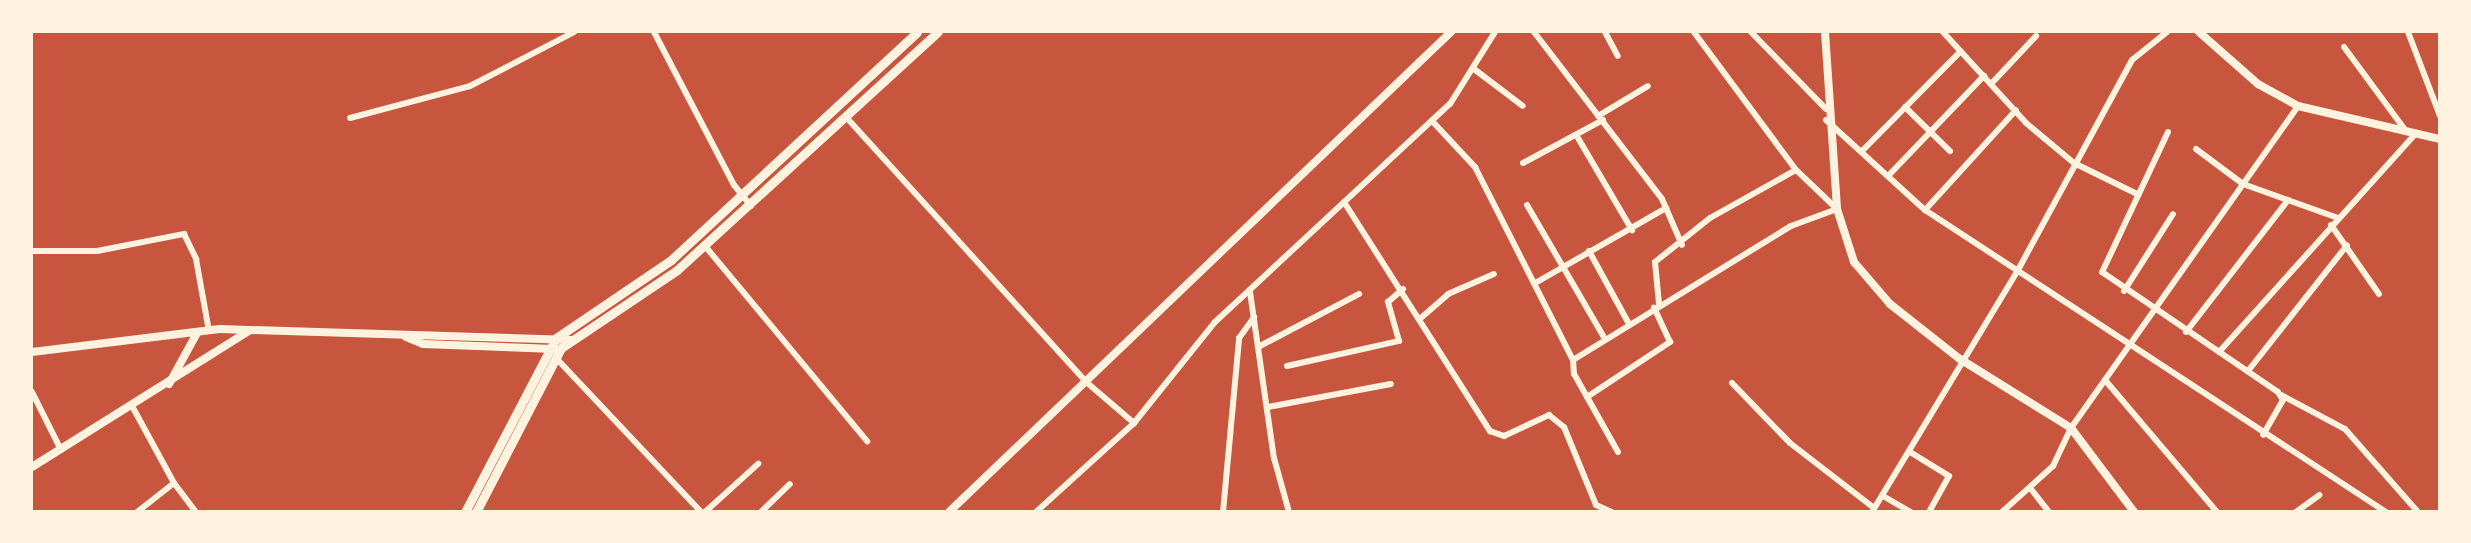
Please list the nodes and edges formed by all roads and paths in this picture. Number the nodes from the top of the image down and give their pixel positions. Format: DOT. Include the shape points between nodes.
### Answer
graph roads {
  1 [pos="574,32"];
  2 [pos="654,32"];
  3 [pos="917,32"];
  4 [pos="938,32"];
  5 [pos="1451,32"];
  6 [pos="1495,32"];
  7 [pos="1534,32"];
  8 [pos="1605,32"];
  9 [pos="1694,32"];
  10 [pos="1751,32"];
  11 [pos="1825,32"];
  12 [pos="1943,32"];
  13 [pos="2167,32"];
  14 [pos="2199,32"];
  15 [pos="2408,32"];
  16 [pos="2036,36"];
  17 [pos="2344,47"];
  18 [pos="1961,51"];
  19 [pos="1618,56"];
  20 [pos="1474,69"];
  21 [pos="1984,76"];
  22 [pos="1991,83"];
  23 [pos="1648,86"];
  24 [pos="1523,106"];
  25 [pos="2298,106"];
  26 [pos="1905,107"];
  27 [pos="1826,109"];
  28 [pos="2015,110"];
  29 [pos="2440,116"];
  30 [pos="846,117"];
  31 [pos="350,118"];
  32 [pos="1601,118"];
  33 [pos="1826,120"];
  34 [pos="1433,122"];
  35 [pos="2406,131"];
  36 [pos="1930,132"];
  37 [pos="2168,132"];
  38 [pos="2416,133"];
  39 [pos="1578,138"];
  40 [pos="2440,139"];
  41 [pos="2196,149"];
  42 [pos="1863,150"];
  43 [pos="1950,151"];
  44 [pos="1523,163"];
  45 [pos="2074,163"];
  46 [pos="1796,170"];
  47 [pos="1888,176"];
  48 [pos="2243,184"];
  49 [pos="2139,195"];
  50 [pos="743,197"];
  51 [pos="2288,200"];
  52 [pos="1344,202"];
  53 [pos="1527,205"];
  54 [pos="751,206"];
  55 [pos="1666,208"];
  56 [pos="1837,209"];
  57 [pos="1925,210"];
  58 [pos="2173,214"];
  59 [pos="2338,218"];
  60 [pos="2331,225"];
  61 [pos="1632,230"];
  62 [pos="1682,245"];
  63 [pos="2347,245"];
  64 [pos="705,246"];
  65 [pos="32,251"];
  66 [pos="1589,251"];
  67 [pos="1563,266"];
  68 [pos="2018,271"];
  69 [pos="1494,274"];
  70 [pos="1537,282"];
  71 [pos="1404,289"];
  72 [pos="2124,291"];
  73 [pos="1250,292"];
  74 [pos="1359,294"];
  75 [pos="2379,294"];
  76 [pos="1656,306"];
  77 [pos="2154,312"];
  78 [pos="1255,317"];
  79 [pos="1422,317"];
  80 [pos="1629,324"];
  81 [pos="250,330"];
  82 [pos="209,331"];
  83 [pos="2186,332"];
  84 [pos="197,333"];
  85 [pos="406,337"];
  86 [pos="556,338"];
  87 [pos="1605,339"];
  88 [pos="572,340"];
  89 [pos="1260,346"];
  90 [pos="2129,347"];
  91 [pos="32,352"];
  92 [pos="2219,352"];
  93 [pos="553,353"];
  94 [pos="1960,359"];
  95 [pos="1573,360"];
  96 [pos="1287,366"];
  97 [pos="2248,371"];
  98 [pos="2105,380"];
  99 [pos="1085,381"];
  100 [pos="1732,383"];
  101 [pos="169,384"];
  102 [pos="1391,384"];
  103 [pos="32,392"];
  104 [pos="2281,395"];
  105 [pos="1587,397"];
  106 [pos="132,407"];
  107 [pos="1268,407"];
  108 [pos="1133,423"];
  109 [pos="2071,428"];
  110 [pos="2263,435"];
  111 [pos="867,441"];
  112 [pos="61,450"];
  113 [pos="1619,452"];
  114 [pos="1910,452"];
  115 [pos="758,464"];
  116 [pos="32,467"];
  117 [pos="174,483"];
  118 [pos="790,484"];
  119 [pos="2031,489"];
  120 [pos="2319,495"];
  121 [pos="1882,496"];
  122 [pos="1873,510"];
  123 [pos="137,512"];
  124 [pos="196,512"];
  125 [pos="466,512"];
  126 [pos="476,512"];
  127 [pos="703,512"];
  128 [pos="761,512"];
  129 [pos="949,512"];
  130 [pos="1036,512"];
  131 [pos="1223,512"];
  132 [pos="1289,512"];
  133 [pos="1612,512"];
  134 [pos="1911,512"];
  135 [pos="1929,512"];
  136 [pos="2002,512"];
  137 [pos="2049,512"];
  138 [pos="2134,512"];
  139 [pos="2217,512"];
  140 [pos="2296,512"];
  141 [pos="2386,512"];
  142 [pos="2418,512"];
  1 -- 31 [label="street" via="470,86"];
  2 -- 50 [label="street"];
  3 -- 50 [label="main road"];
  4 -- 30 [label="main road"];
  5 -- 99 [label="street"];
  6 -- 20 [label="street"];
  7 -- 32 [label="street"];
  8 -- 19 [label="street"];
  9 -- 46 [label="street"];
  10 -- 27 [label="street"];
  11 -- 27 [label="street"];
  12 -- 18 [label="street"];
  13 -- 45 [label="street" via="2132,60"];
  14 -- 25 [label="street" via="2258,84"];
  15 -- 29 [label="street"];
  16 -- 22 [label="street"];
  17 -- 35 [label="street"];
  18 -- 21 [label="street"];
  18 -- 26 [label="street"];
  20 -- 24 [label="street"];
  20 -- 34 [label="street"];
  21 -- 22 [label="street"];
  21 -- 36 [label="street"];
  22 -- 28 [label="street"];
  23 -- 32 [label="street"];
  25 -- 35 [label="street"];
  25 -- 48 [label="street"];
  26 -- 36 [label="street"];
  26 -- 42 [label="street"];
  27 -- 33 [label="street"];
  28 -- 45 [label="street"];
  28 -- 57 [label="street"];
  30 -- 54 [label="main road"];
  30 -- 99 [label="street"];
  32 -- 39 [label="street"];
  32 -- 55 [label="street"];
  33 -- 42 [label="street"];
  33 -- 56 [label="street"];
  34 -- 52 [label="street"];
  34 -- 70 [label="street" via="1475,167"];
  35 -- 38 [label="street"];
  36 -- 43 [label="street"];
  36 -- 47 [label="street"];
  37 -- 49 [label="street"];
  38 -- 40 [label="street"];
  38 -- 59 [label="street"];
  39 -- 44 [label="street"];
  39 -- 61 [label="street"];
  41 -- 48 [label="street"];
  42 -- 47 [label="street"];
  45 -- 49 [label="street"];
  45 -- 68 [label="street"];
  46 -- 56 [label="street"];
  46 -- 62 [label="street" via="1710,218"];
  47 -- 57 [label="street"];
  48 -- 51 [label="street"];
  48 -- 77 [label="street"];
  49 -- 72 [label="street" via="2102,272"];
  50 -- 54 [label="street"];
  50 -- 86 [label="main road" via="671,260"];
  51 -- 59 [label="street"];
  51 -- 83 [label="street"];
  52 -- 71 [label="street"];
  52 -- 73 [label="street"];
  53 -- 67 [label="street"];
  54 -- 64 [label="main road"];
  55 -- 61 [label="street"];
  55 -- 62 [label="street"];
  56 -- 76 [label="street" via="1791,226"];
  56 -- 94 [label="street" via="1867,281"];
  57 -- 68 [label="street"];
  58 -- 72 [label="street"];
  59 -- 60 [label="street"];
  60 -- 63 [label="street"];
  60 -- 92 [label="street"];
  61 -- 66 [label="street"];
  62 -- 76 [label="street" via="1653,265"];
  63 -- 75 [label="street"];
  63 -- 97 [label="street"];
  64 -- 88 [label="main road"];
  64 -- 111 [label="street"];
  65 -- 82 [label="street" via="97,251 184,234 196,259"];
  66 -- 67 [label="street"];
  66 -- 80 [label="street"];
  67 -- 70 [label="street"];
  67 -- 87 [label="street"];
  68 -- 90 [label="street"];
  68 -- 94 [label="street"];
  69 -- 79 [label="street" via="1448,294"];
  70 -- 95 [label="street"];
  71 -- 79 [label="street"];
  71 -- 96 [label="street" via="1388,302 1399,341"];
  72 -- 77 [label="street"];
  73 -- 78 [label="street"];
  73 -- 108 [label="street" via="1188,349"];
  74 -- 89 [label="street"];
  76 -- 80 [label="street"];
  76 -- 105 [label="street" via="1670,342"];
  77 -- 83 [label="street"];
  77 -- 90 [label="street"];
  78 -- 89 [label="street"];
  78 -- 131 [label="street" via="1239,338"];
  79 -- 133 [label="street" via="1490,431 1504,436 1549,415 1564,426 1596,505"];
  80 -- 87 [label="street"];
  81 -- 82 [label="street"];
  81 -- 85 [label="street"];
  81 -- 101 [label="street"];
  82 -- 84 [label="street"];
  83 -- 92 [label="street"];
  84 -- 91 [label="street"];
  84 -- 101 [label="street"];
  85 -- 86 [label="street" via="423,332"];
  85 -- 93 [label="street" via="423,344"];
  86 -- 88 [label="street"];
  86 -- 93 [label="main road"];
  87 -- 95 [label="street"];
  88 -- 93 [label="main road"];
  89 -- 107 [label="street"];
  90 -- 98 [label="street"];
  90 -- 110 [label="street"];
  92 -- 97 [label="street"];
  93 -- 125 [label="main road"];
  93 -- 126 [label="main road"];
  93 -- 127 [label="street"];
  94 -- 109 [label="street"];
  94 -- 114 [label="street"];
  95 -- 105 [label="street"];
  97 -- 104 [label="street"];
  98 -- 109 [label="street"];
  98 -- 139 [label="street"];
  99 -- 108 [label="street"];
  99 -- 129 [label="street"];
  100 -- 122 [label="street" via="1790,443"];
  101 -- 106 [label="street"];
  102 -- 107 [label="street"];
  103 -- 112 [label="street"];
  104 -- 110 [label="street"];
  104 -- 142 [label="street" via="2345,429"];
  105 -- 113 [label="street"];
  106 -- 112 [label="street"];
  106 -- 117 [label="street"];
  107 -- 132 [label="street"];
  108 -- 130 [label="street"];
  109 -- 119 [label="street" via="2053,466"];
  109 -- 138 [label="street"];
  110 -- 141 [label="street"];
  112 -- 116 [label="street"];
  114 -- 121 [label="street"];
  114 -- 135 [label="street" via="1949,476"];
  115 -- 127 [label="street"];
  117 -- 123 [label="street"];
  117 -- 124 [label="street"];
  118 -- 128 [label="street"];
  119 -- 136 [label="street"];
  119 -- 137 [label="street"];
  120 -- 140 [label="street"];
  121 -- 122 [label="street"];
  121 -- 134 [label="street"];
}
